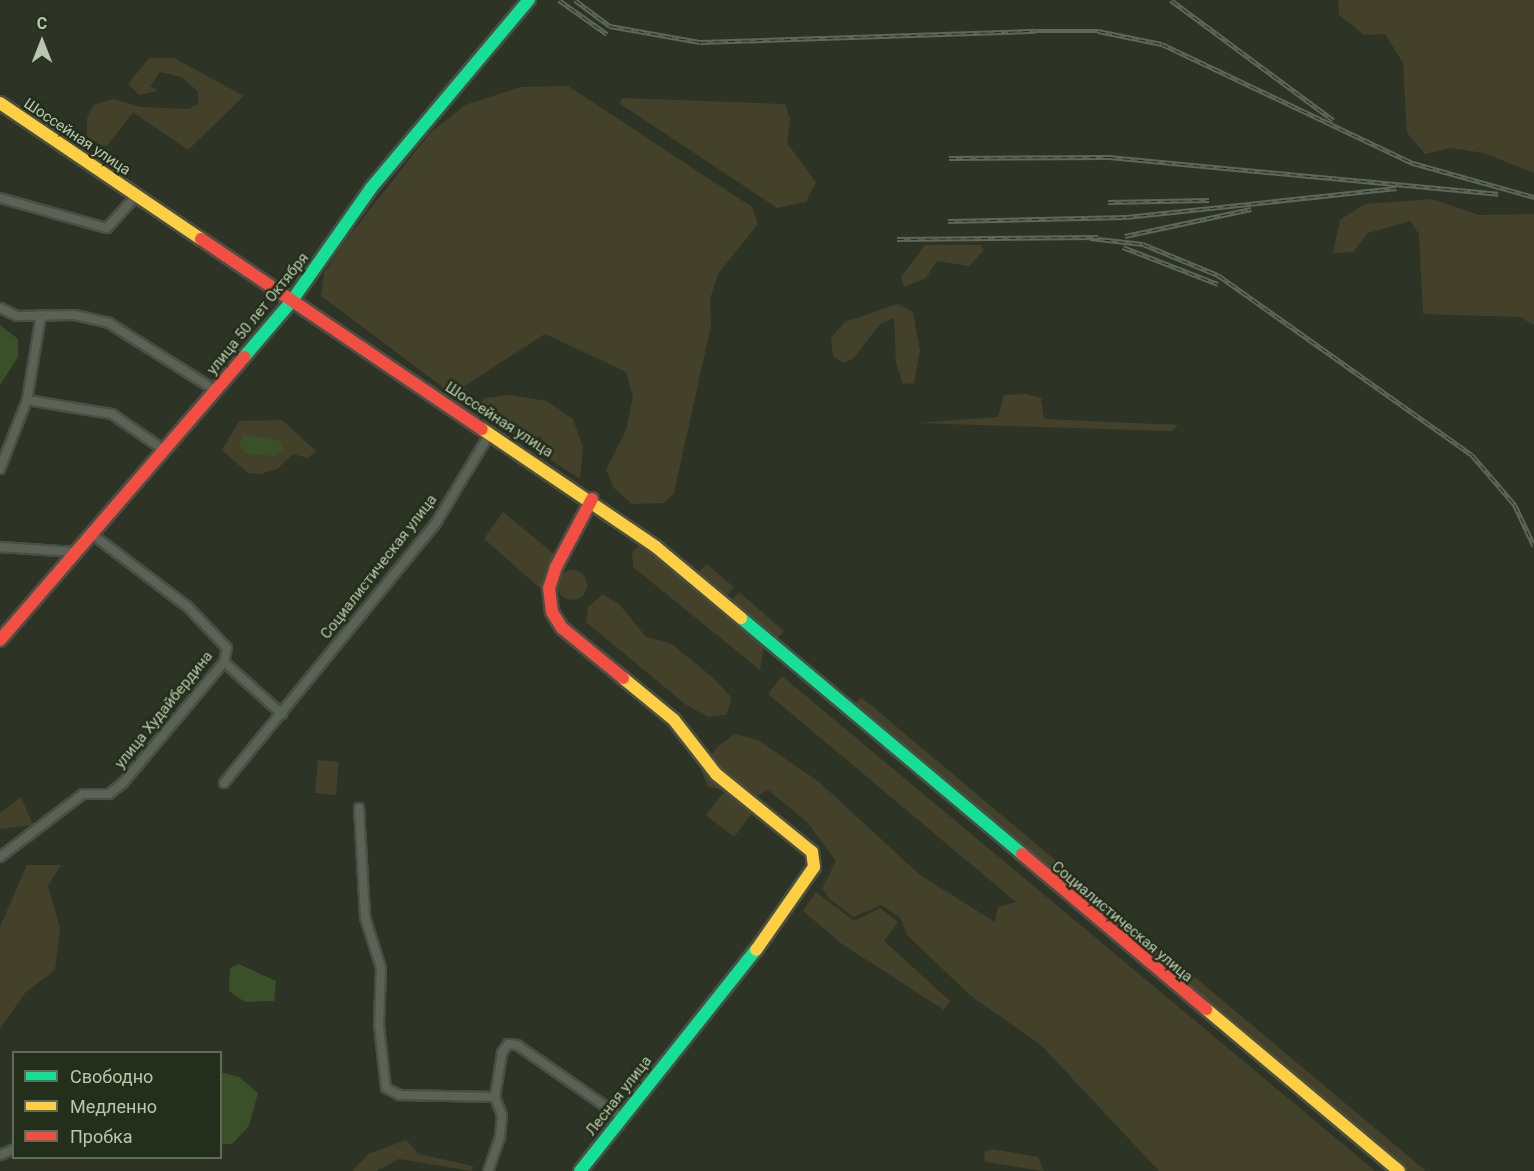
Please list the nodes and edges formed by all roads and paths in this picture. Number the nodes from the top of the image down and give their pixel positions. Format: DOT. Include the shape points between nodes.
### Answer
graph roads {
  1 [pos="529,0"];
  2 [pos="0,104"];
  3 [pos="137,195"];
  4 [pos="0,198"];
  5 [pos="291,302"];
  6 [pos="0,308"];
  7 [pos="41,315"];
  8 [pos="215,390"];
  9 [pos="27,400"];
  10 [pos="491,432"];
  11 [pos="164,450"];
  12 [pos="0,469"];
  13 [pos="592,499"];
  14 [pos="92,534"];
  15 [pos="0,547"];
  16 [pos="75,552"];
  17 [pos="0,640"];
  18 [pos="224,662"];
  19 [pos="827,693"];
  20 [pos="282,714"];
  21 [pos="224,783"];
  22 [pos="359,808"];
  23 [pos="0,857"];
  24 [pos="495,1097"];
  25 [pos="621,1118"];
  26 [pos="488,1171"];
  27 [pos="580,1171"];
  28 [pos="1399,1171"];
  1 -- 5 [label="street, улица 50 лет Октября" via="371,188"];
  2 -- 3 [label="street, Шоссейная улица"];
  3 -- 4 [label="street, Шоссейная улица" via="107,228"];
  3 -- 5 [label="street, Шоссейная улица"];
  5 -- 8 [label="street, улица 50 лет Октября"];
  5 -- 10 [label="street, Шоссейная улица"];
  6 -- 7 [label="street" via="17,316"];
  7 -- 8 [label="street" via="109,323"];
  7 -- 9 [label="street"];
  8 -- 11 [label="street, улица 50 лет Октября"];
  9 -- 11 [label="street" via="112,414"];
  9 -- 12 [label="street"];
  10 -- 13 [label="street, Шоссейная улица"];
  10 -- 20 [label="street, Социалистическая улица" via="436,523"];
  11 -- 14 [label="street, улица 50 лет Октября"];
  13 -- 19 [label="street, Шоссейная улица"];
  13 -- 25 [label="street, Лесная улица" via="556,567 549,588 552,612 562,628 674,720 716,774 812,852 814,867 793,903"];
  14 -- 16 [label="street, улица 50 лет Октября"];
  14 -- 18 [label="street, улица Худайбердина" via="188,607 227,648"];
  15 -- 16 [label="street"];
  16 -- 17 [label="street, улица 50 лет Октября"];
  18 -- 20 [label="street"];
  18 -- 23 [label="street, улица Худайбердина" via="123,783 109,794 83,794"];
  19 -- 28 [label="street, Социалистическая улица"];
  20 -- 21 [label="street, Социалистическая улица"];
  22 -- 24 [label="street" via="365,917 381,968 379,1025 386,1088 400,1095"];
  24 -- 25 [label="street" via="502,1053 508,1044 517,1045"];
  24 -- 26 [label="street" via="502,1115 500,1137"];
  25 -- 27 [label="street, Лесная улица"];
}
